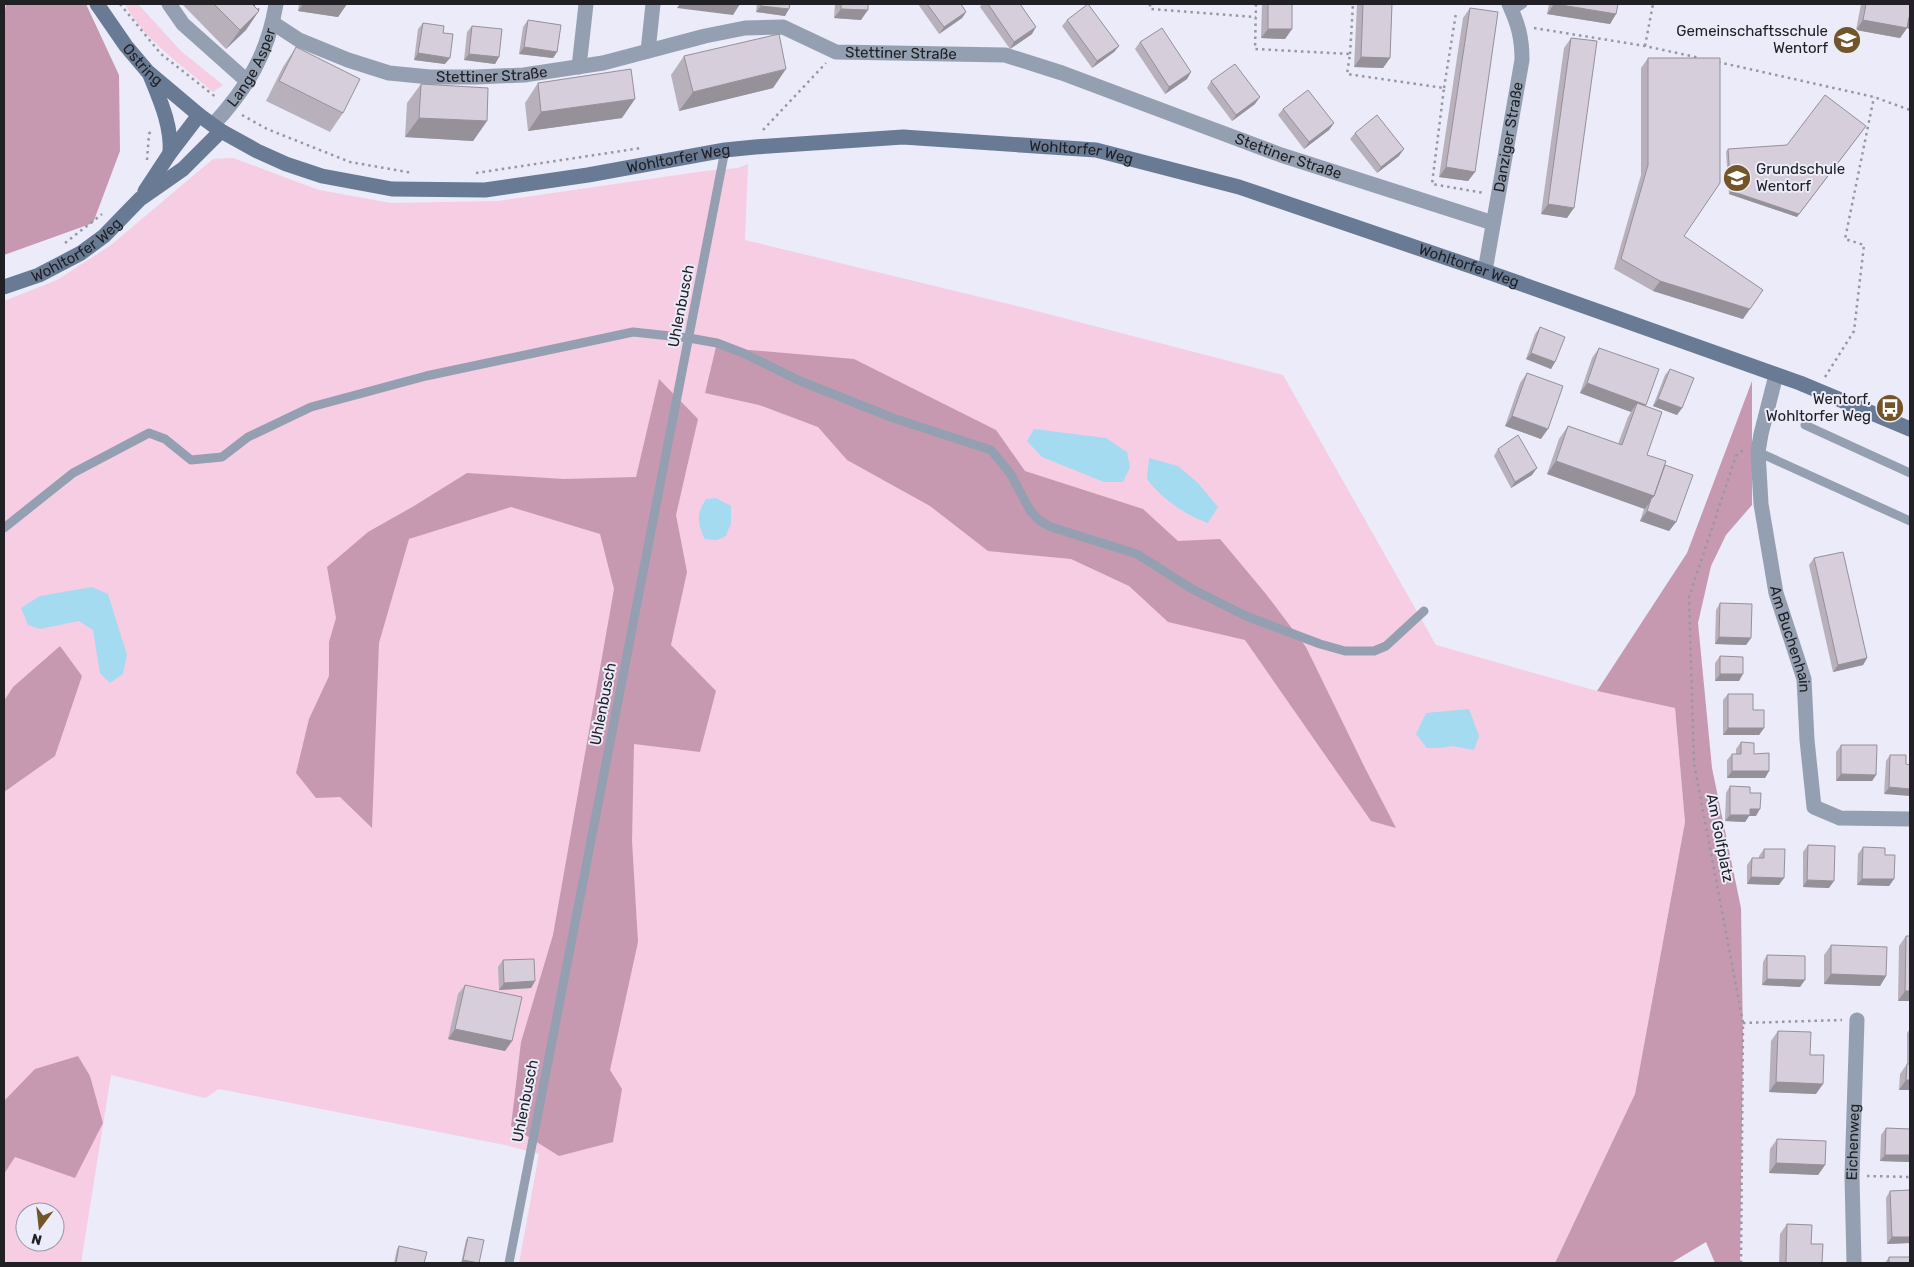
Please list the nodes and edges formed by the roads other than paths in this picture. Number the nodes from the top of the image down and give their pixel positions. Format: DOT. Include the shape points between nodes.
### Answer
graph roads {
  1 [pos="97,4"];
  2 [pos="168,4"];
  3 [pos="276,4"];
  4 [pos="586,4"];
  5 [pos="653,4"];
  6 [pos="1515,6"];
  7 [pos="273,24"];
  8 [pos="648,51"];
  9 [pos="579,67"];
  10 [pos="148,72"];
  11 [pos="248,82"];
  12 [pos="200,115"];
  13 [pos="217,128"];
  14 [pos="726,150"];
  15 [pos="170,153"];
  16 [pos="140,199"];
  17 [pos="1493,223"];
  18 [pos="1485,271"];
  19 [pos="4,287"];
  20 [pos="689,338"];
  21 [pos="1776,375"];
  22 [pos="1805,425"];
  23 [pos="1910,429"];
  24 [pos="1758,452"];
  25 [pos="1910,473"];
  26 [pos="1910,521"];
  27 [pos="4,528"];
  28 [pos="1424,611"];
  29 [pos="1910,819"];
  30 [pos="1857,1020"];
  31 [pos="509,1263"];
  32 [pos="1854,1263"];
  1 -- 10 [label="main road, Ostring"];
  2 -- 11 [label="street" via="184,24"];
  3 -- 7 [label="street, Lange Asper"];
  4 -- 9 [label="street"];
  5 -- 8 [label="street"];
  6 -- 17 [label="street, Danziger Straße" via="1522,38 1522,60"];
  7 -- 9 [label="street, Stettiner Straße" via="299,40 390,73 476,77 524,75"];
  7 -- 11 [label="street, Lange Asper"];
  8 -- 9 [label="street, Stettiner Straße" via="622,60"];
  8 -- 17 [label="street, Stettiner Straße" via="746,28 783,28 836,52 1005,56 1062,73 1281,154"];
  10 -- 12 [label="main road, Ostring"];
  10 -- 15 [label="main road" via="165,114"];
  11 -- 13 [label="street, Lange Asper"];
  12 -- 13 [label="main road, Wohltorfer Weg"];
  12 -- 15 [label="main road, Wohltorfer Weg"];
  13 -- 14 [label="main road, Wohltorfer Weg" via="286,164 322,176 392,189 485,190"];
  13 -- 16 [label="main road, Wohltorfer Weg" via="183,169"];
  14 -- 18 [label="main road, Wohltorfer Weg" via="903,137 1096,150 1240,187"];
  14 -- 20 [label="lane, Uhlenbusch"];
  15 -- 16 [label="main road, Wohltorfer Weg"];
  16 -- 19 [label="main road, Wohltorfer Weg" via="104,236 82,253 39,275"];
  17 -- 18 [label="street, Danziger Straße"];
  18 -- 21 [label="main road, Wohltorfer Weg"];
  20 -- 27 [label="lane" via="633,332 426,376 311,407 248,437 222,456 191,460 165,439 149,434 73,473"];
  20 -- 28 [label="lane" via="743,353 800,381 866,407 991,450 1010,473 1031,512 1040,521 1137,554 1192,589 1246,616 1320,644 1345,651 1374,651 1386,646"];
  20 -- 31 [label="lane, Uhlenbusch"];
  21 -- 23 [label="main road, Wohltorfer Weg"];
  21 -- 24 [label="street, Am Buchenhain"];
  22 -- 25 [label="lane"];
  24 -- 26 [label="lane"];
  24 -- 29 [label="street, Am Buchenhain" via="1762,504 1776,593 1804,680 1814,807 1840,818"];
  30 -- 32 [label="street, Eichenweg" via="1852,1176"];
}
